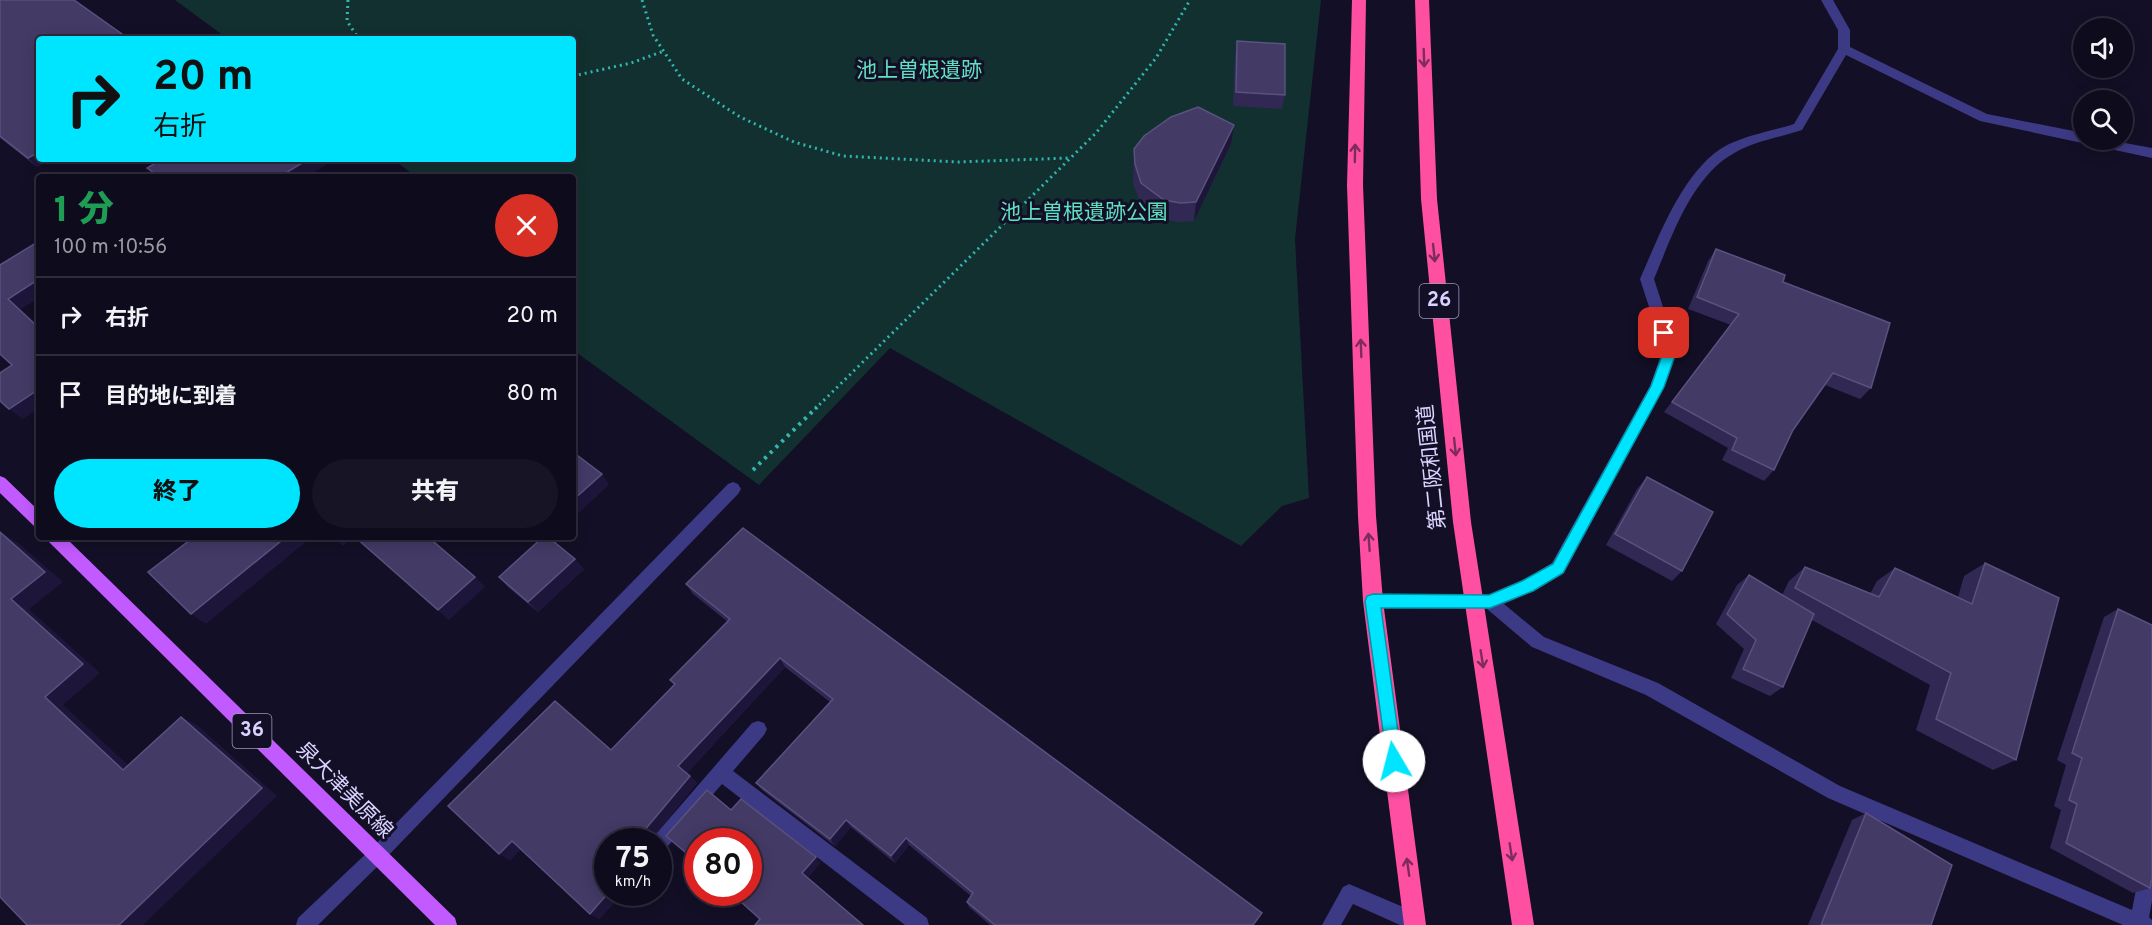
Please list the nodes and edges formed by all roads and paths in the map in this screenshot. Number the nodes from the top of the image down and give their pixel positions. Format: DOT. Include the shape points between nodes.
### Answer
graph roads {
  1 [pos="348,0"];
  2 [pos="642,0"];
  3 [pos="1190,0"];
  4 [pos="1359,0"];
  5 [pos="1422,0"];
  6 [pos="1827,0"];
  7 [pos="356,36"];
  8 [pos="1844,49"];
  9 [pos="664,51"];
  10 [pos="576,75"];
  11 [pos="2073,136"];
  12 [pos="2133,149"];
  13 [pos="2152,153"];
  14 [pos="1070,158"];
  15 [pos="0,483"];
  16 [pos="733,489"];
  17 [pos="36,518"];
  18 [pos="58,540"];
  19 [pos="1373,601"];
  20 [pos="1481,602"];
  21 [pos="758,729"];
  22 [pos="721,772"];
  23 [pos="672,828"];
  24 [pos="2152,854"];
  25 [pos="377,855"];
  26 [pos="909,922"];
  27 [pos="1415,923"];
  28 [pos="2142,923"];
  29 [pos="305,925"];
  30 [pos="448,925"];
  31 [pos="1331,925"];
  32 [pos="1523,925"];
  1 -- 7 [label="path" via="348,28"];
  2 -- 9 [label="path" via="653,35"];
  3 -- 14 [label="path" via="1156,58 1096,133"];
  19 -- 4 [label="highway, one-way" via="1355,185"];
  5 -- 20 [label="highway, 第二阪和国道 / 26, one-way" via="1428,199"];
  6 -- 8 [label="street" via="1844,30"];
  8 -- 11 [label="street" via="1984,118"];
  8 -- 20 [label="street" via="1798,127 1730,149 1709,164 1672,223 1647,279 1670,350 1657,387 1558,568 1528,586"];
  9 -- 10 [label="path"];
  9 -- 14 [label="path" via="682,79 740,117 794,142 843,156 958,162"];
  12 -- 13 [label="street"];
  14 -- 16 [label="path"];
  15 -- 17 [label="main road"];
  16 -- 25 [label="street"];
  18 -- 25 [label="main road, 泉大津美原線 / 36"];
  19 -- 20 [label="street"];
  27 -- 19 [label="highway, one-way"];
  20 -- 28 [label="street" via="1538,642 1652,689 1834,792"];
  20 -- 32 [label="highway, 第二阪和国道 / 26, one-way"];
  21 -- 22 [label="street"];
  22 -- 23 [label="street"];
  22 -- 26 [label="street"];
  24 -- 28 [label="street"];
  25 -- 29 [label="street"];
  25 -- 30 [label="main road, 泉大津美原線 / 36"];
  27 -- 31 [label="street" via="1349,893"];
}
